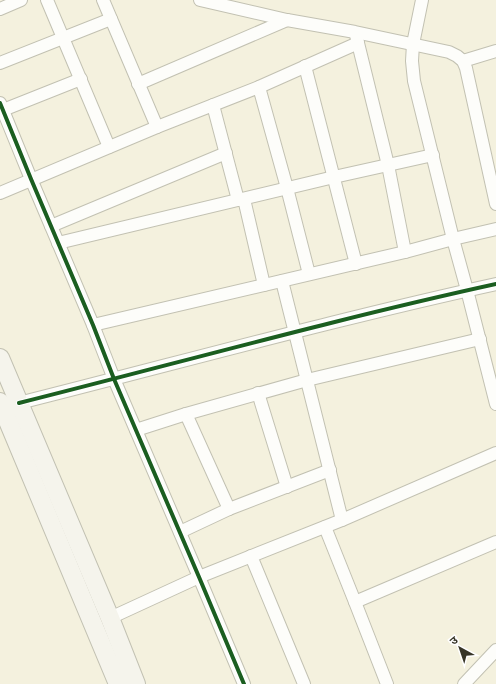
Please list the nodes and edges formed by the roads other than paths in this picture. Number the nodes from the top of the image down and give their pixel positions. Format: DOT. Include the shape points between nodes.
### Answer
graph roads {
  1 [pos="21,0"];
  2 [pos="47,0"];
  3 [pos="103,0"];
  4 [pos="200,0"];
  5 [pos="422,0"];
  6 [pos="0,9"];
  7 [pos="111,19"];
  8 [pos="287,20"];
  9 [pos="63,37"];
  10 [pos="357,37"];
  11 [pos="414,44"];
  12 [pos="496,51"];
  13 [pos="463,61"];
  14 [pos="0,63"];
  15 [pos="305,66"];
  16 [pos="81,79"];
  17 [pos="138,84"];
  18 [pos="259,87"];
  19 [pos="213,105"];
  20 [pos="1,106"];
  21 [pos="157,127"];
  22 [pos="109,147"];
  23 [pos="226,153"];
  24 [pos="433,155"];
  25 [pos="388,165"];
  26 [pos="334,177"];
  27 [pos="31,179"];
  28 [pos="494,182"];
  29 [pos="287,188"];
  30 [pos="0,193"];
  31 [pos="241,199"];
  32 [pos="496,204"];
  33 [pos="51,226"];
  34 [pos="496,229"];
  35 [pos="453,238"];
  36 [pos="58,243"];
  37 [pos="406,252"];
  38 [pos="356,264"];
  39 [pos="309,274"];
  40 [pos="282,281"];
  41 [pos="496,284"];
  42 [pos="264,285"];
  43 [pos="468,290"];
  44 [pos="93,325"];
  45 [pos="294,332"];
  46 [pos="480,339"];
  47 [pos="0,358"];
  48 [pos="114,379"];
  49 [pos="307,380"];
  50 [pos="494,387"];
  51 [pos="258,393"];
  52 [pos="0,402"];
  53 [pos="19,403"];
  54 [pos="496,404"];
  55 [pos="186,414"];
  56 [pos="136,430"];
  57 [pos="496,453"];
  58 [pos="330,470"];
  59 [pos="287,486"];
  60 [pos="229,509"];
  61 [pos="342,520"];
  62 [pos="325,527"];
  63 [pos="180,532"];
  64 [pos="496,542"];
  65 [pos="251,556"];
  66 [pos="200,577"];
  67 [pos="355,602"];
  68 [pos="110,618"];
  69 [pos="496,650"];
  70 [pos="118,684"];
  71 [pos="136,684"];
  72 [pos="244,684"];
  73 [pos="304,684"];
  74 [pos="387,684"];
  75 [pos="464,684"];
  1 -- 6 [label="street"];
  2 -- 9 [label="street"];
  3 -- 7 [label="street"];
  4 -- 8 [label="street"];
  5 -- 11 [label="street"];
  7 -- 9 [label="street"];
  7 -- 17 [label="street"];
  8 -- 10 [label="street"];
  8 -- 17 [label="street"];
  9 -- 14 [label="street"];
  9 -- 16 [label="street"];
  10 -- 11 [label="street"];
  10 -- 15 [label="street"];
  10 -- 25 [label="street"];
  11 -- 13 [label="street" via="449,52"];
  11 -- 24 [label="street" via="414,81"];
  12 -- 13 [label="street"];
  13 -- 28 [label="street"];
  15 -- 18 [label="street"];
  15 -- 26 [label="street"];
  16 -- 20 [label="street"];
  16 -- 22 [label="street"];
  17 -- 21 [label="street"];
  18 -- 19 [label="street"];
  18 -- 29 [label="street"];
  19 -- 21 [label="street"];
  19 -- 23 [label="street"];
  20 -- 27 [label="street"];
  21 -- 22 [label="street"];
  22 -- 27 [label="street"];
  23 -- 31 [label="street"];
  23 -- 33 [label="street"];
  24 -- 25 [label="street"];
  24 -- 35 [label="street"];
  25 -- 26 [label="street"];
  25 -- 37 [label="street"];
  26 -- 29 [label="street"];
  26 -- 38 [label="street"];
  27 -- 30 [label="street"];
  27 -- 33 [label="street"];
  28 -- 32 [label="street"];
  29 -- 31 [label="street"];
  29 -- 39 [label="street"];
  31 -- 36 [label="street"];
  31 -- 42 [label="street"];
  33 -- 36 [label="street"];
  34 -- 35 [label="street"];
  35 -- 37 [label="street"];
  35 -- 43 [label="street"];
  36 -- 44 [label="street"];
  37 -- 38 [label="street"];
  38 -- 39 [label="street"];
  39 -- 40 [label="street"];
  40 -- 42 [label="street"];
  40 -- 45 [label="street"];
  41 -- 43 [label="street"];
  42 -- 44 [label="street"];
  43 -- 45 [label="street"];
  43 -- 46 [label="street"];
  44 -- 48 [label="street"];
  45 -- 48 [label="street"];
  45 -- 49 [label="street"];
  46 -- 49 [label="street"];
  46 -- 50 [label="street"];
  47 -- 53 [label="street"];
  48 -- 53 [label="street"];
  48 -- 56 [label="street"];
  49 -- 51 [label="street"];
  49 -- 58 [label="street"];
  50 -- 54 [label="street"];
  51 -- 55 [label="street"];
  51 -- 59 [label="street"];
  52 -- 70 [label="street"];
  53 -- 68 [label="street"];
  55 -- 56 [label="street"];
  55 -- 60 [label="street"];
  56 -- 63 [label="street"];
  57 -- 61 [label="street"];
  58 -- 59 [label="street"];
  58 -- 61 [label="street"];
  59 -- 60 [label="street"];
  60 -- 63 [label="street"];
  61 -- 62 [label="street"];
  62 -- 65 [label="street"];
  62 -- 67 [label="street"];
  63 -- 66 [label="street"];
  64 -- 67 [label="street"];
  65 -- 66 [label="street"];
  65 -- 73 [label="street"];
  66 -- 68 [label="street"];
  66 -- 72 [label="street"];
  67 -- 74 [label="street"];
  68 -- 71 [label="street"];
  69 -- 75 [label="street"];
}
